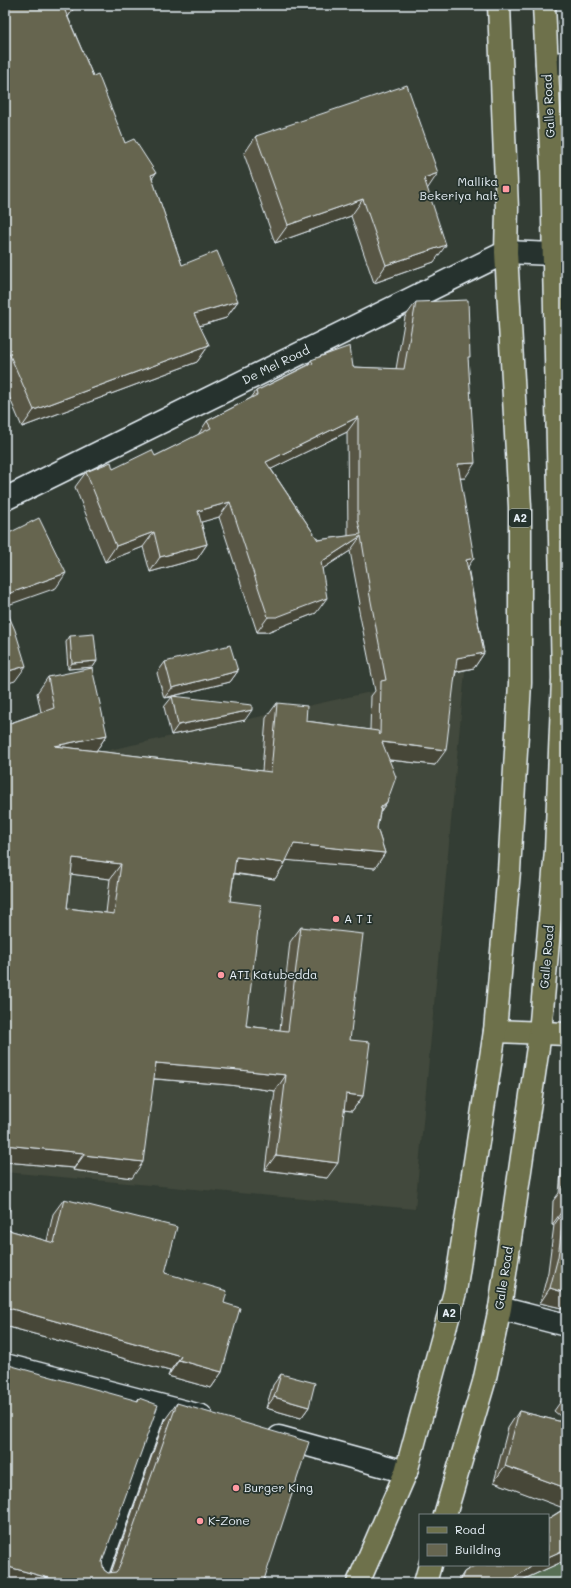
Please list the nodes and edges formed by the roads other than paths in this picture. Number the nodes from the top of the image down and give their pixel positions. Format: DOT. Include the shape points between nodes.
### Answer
graph roads {
  1 [pos="499,5"];
  2 [pos="544,5"];
  3 [pos="556,64"];
  4 [pos="506,252"];
  5 [pos="553,254"];
  6 [pos="5,499"];
  7 [pos="565,678"];
  8 [pos="495,1031"];
  9 [pos="540,1033"];
  10 [pos="566,1034"];
  11 [pos="500,1308"];
  12 [pos="566,1325"];
  13 [pos="5,1365"];
  14 [pos="161,1405"];
  15 [pos="222,1422"];
  16 [pos="260,1432"];
  17 [pos="406,1472"];
  18 [pos="445,1514"];
  19 [pos="430,1566"];
  20 [pos="98,1583"];
  21 [pos="358,1583"];
  22 [pos="425,1583"];
  1 -- 4 [label="main road, A2" via="507,209"];
  2 -- 3 [label="main road, Galle Road"];
  3 -- 5 [label="main road, Galle Road" via="552,171"];
  4 -- 5 [label="street, De Mel Road"];
  4 -- 6 [label="street, De Mel Road"];
  4 -- 8 [label="main road, A2" via="520,507 520,683 509,871"];
  5 -- 7 [label="main road, Galle Road"];
  7 -- 9 [label="main road, Galle Road" via="556,850"];
  8 -- 9 [label="main road"];
  8 -- 17 [label="main road, A2" via="455,1292"];
  9 -- 10 [label="main road"];
  9 -- 11 [label="main road, Galle Road"];
  11 -- 12 [label="street"];
  11 -- 18 [label="main road, Galle Road" via="484,1382"];
  13 -- 14 [label="street"];
  14 -- 15 [label="street"];
  14 -- 20 [label="lane"];
  16 -- 17 [label="street"];
  17 -- 21 [label="main road, A2"];
  19 -- 22 [label="main road"];
}
